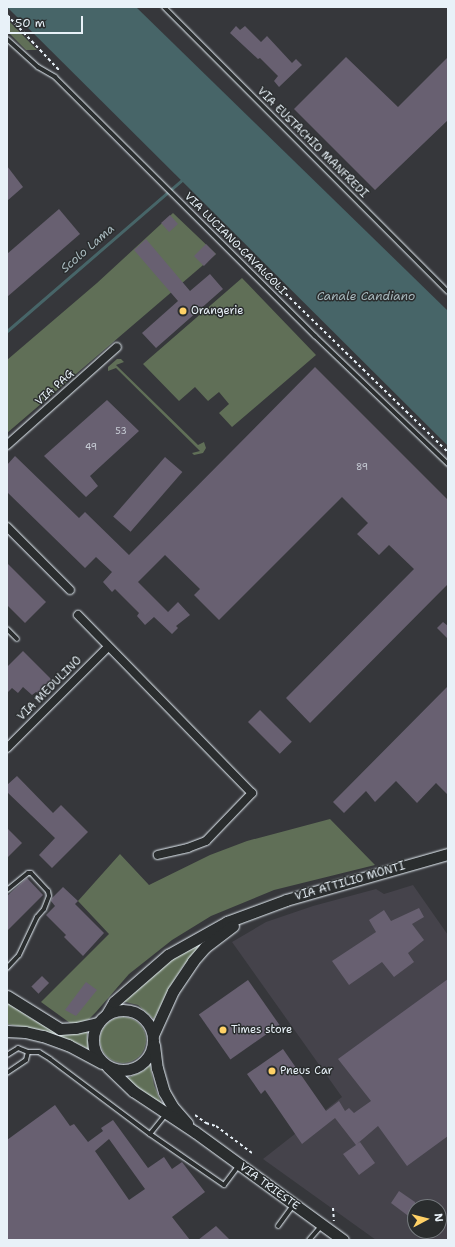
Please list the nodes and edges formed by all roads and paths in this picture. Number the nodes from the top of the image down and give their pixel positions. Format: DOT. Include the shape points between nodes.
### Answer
graph roads {
  1 [pos="164,7"];
  2 [pos="7,15"];
  3 [pos="7,39"];
  4 [pos="40,50"];
  5 [pos="202,212"];
  6 [pos="448,292"];
  7 [pos="117,347"];
  8 [pos="7,445"];
  9 [pos="448,452"];
  10 [pos="448,464"];
  11 [pos="7,527"];
  12 [pos="70,590"];
  13 [pos="78,615"];
  14 [pos="7,630"];
  15 [pos="17,639"];
  16 [pos="108,647"];
  17 [pos="7,748"];
  18 [pos="448,854"];
  19 [pos="158,855"];
  20 [pos="7,890"];
  21 [pos="253,912"];
  22 [pos="7,968"];
  23 [pos="7,996"];
  24 [pos="107,1014"];
  25 [pos="98,1023"];
  26 [pos="7,1031"];
  27 [pos="153,1038"];
  28 [pos="28,1052"];
  29 [pos="7,1055"];
  30 [pos="106,1065"];
  31 [pos="7,1073"];
  32 [pos="191,1112"];
  33 [pos="166,1114"];
  34 [pos="195,1132"];
  35 [pos="150,1134"];
  36 [pos="252,1152"];
  37 [pos="239,1165"];
  38 [pos="294,1204"];
  39 [pos="333,1208"];
  40 [pos="334,1223"];
  41 [pos="322,1225"];
  42 [pos="278,1226"];
  43 [pos="309,1240"];
  44 [pos="343,1240"];
  1 -- 6 [label="lane, VIA EUSTACHIO MANFREDI"];
  2 -- 4 [label="path"];
  3 -- 10 [label="lane, VIA LUCIANO CAVALCOLI" via="38,67 55,77"];
  5 -- 9 [label="path"];
  7 -- 8 [label="street, VIA PAG"];
  11 -- 12 [label="street"];
  13 -- 16 [label="street"];
  14 -- 15 [label="lane"];
  16 -- 17 [label="street, VIA MEDULINO"];
  16 -- 19 [label="street" via="252,793 206,841"];
  18 -- 21 [label="main road, VIA ATTILIO MONTI" via="286,900"];
  20 -- 22 [label="lane" via="31,873 48,891 49,896 19,955"];
  21 -- 24 [label="main road, VIA ATTILIO MONTI" via="227,922 168,955 114,1002"];
  21 -- 27 [label="main road, VIA ATTILIO MONTI" via="205,947 193,961 173,991"];
  23 -- 25 [label="main road" via="60,1029"];
  24 -- 25 [label="main road"];
  24 -- 27 [label="main road" via="122,1010 136,1012 147,1022"];
  25 -- 30 [label="main road" via="92,1040 94,1048"];
  26 -- 30 [label="main road, VIA TRIESTE" via="43,1036 68,1045"];
  27 -- 30 [label="main road" via="151,1052 146,1061 138,1067 123,1070"];
  27 -- 34 [label="main road, VIA TRIESTE" via="157,1068 164,1092 172,1106"];
  28 -- 29 [label="lane" via="18,1048"];
  28 -- 31 [label="lane" via="26,1060"];
  28 -- 35 [label="lane" via="40,1052"];
  30 -- 33 [label="main road, VIA TRIESTE" via="123,1082"];
  32 -- 36 [label="path" via="206,1123 216,1126"];
  33 -- 34 [label="main road, VIA TRIESTE"];
  33 -- 35 [label="lane"];
  34 -- 37 [label="main road, VIA TRIESTE"];
  35 -- 37 [label="lane" via="224,1185"];
  37 -- 38 [label="main road, VIA TRIESTE"];
  38 -- 41 [label="main road, VIA TRIESTE"];
  38 -- 42 [label="lane"];
  39 -- 40 [label="path"];
  41 -- 43 [label="lane"];
  41 -- 44 [label="main road, VIA TRIESTE"];
}
